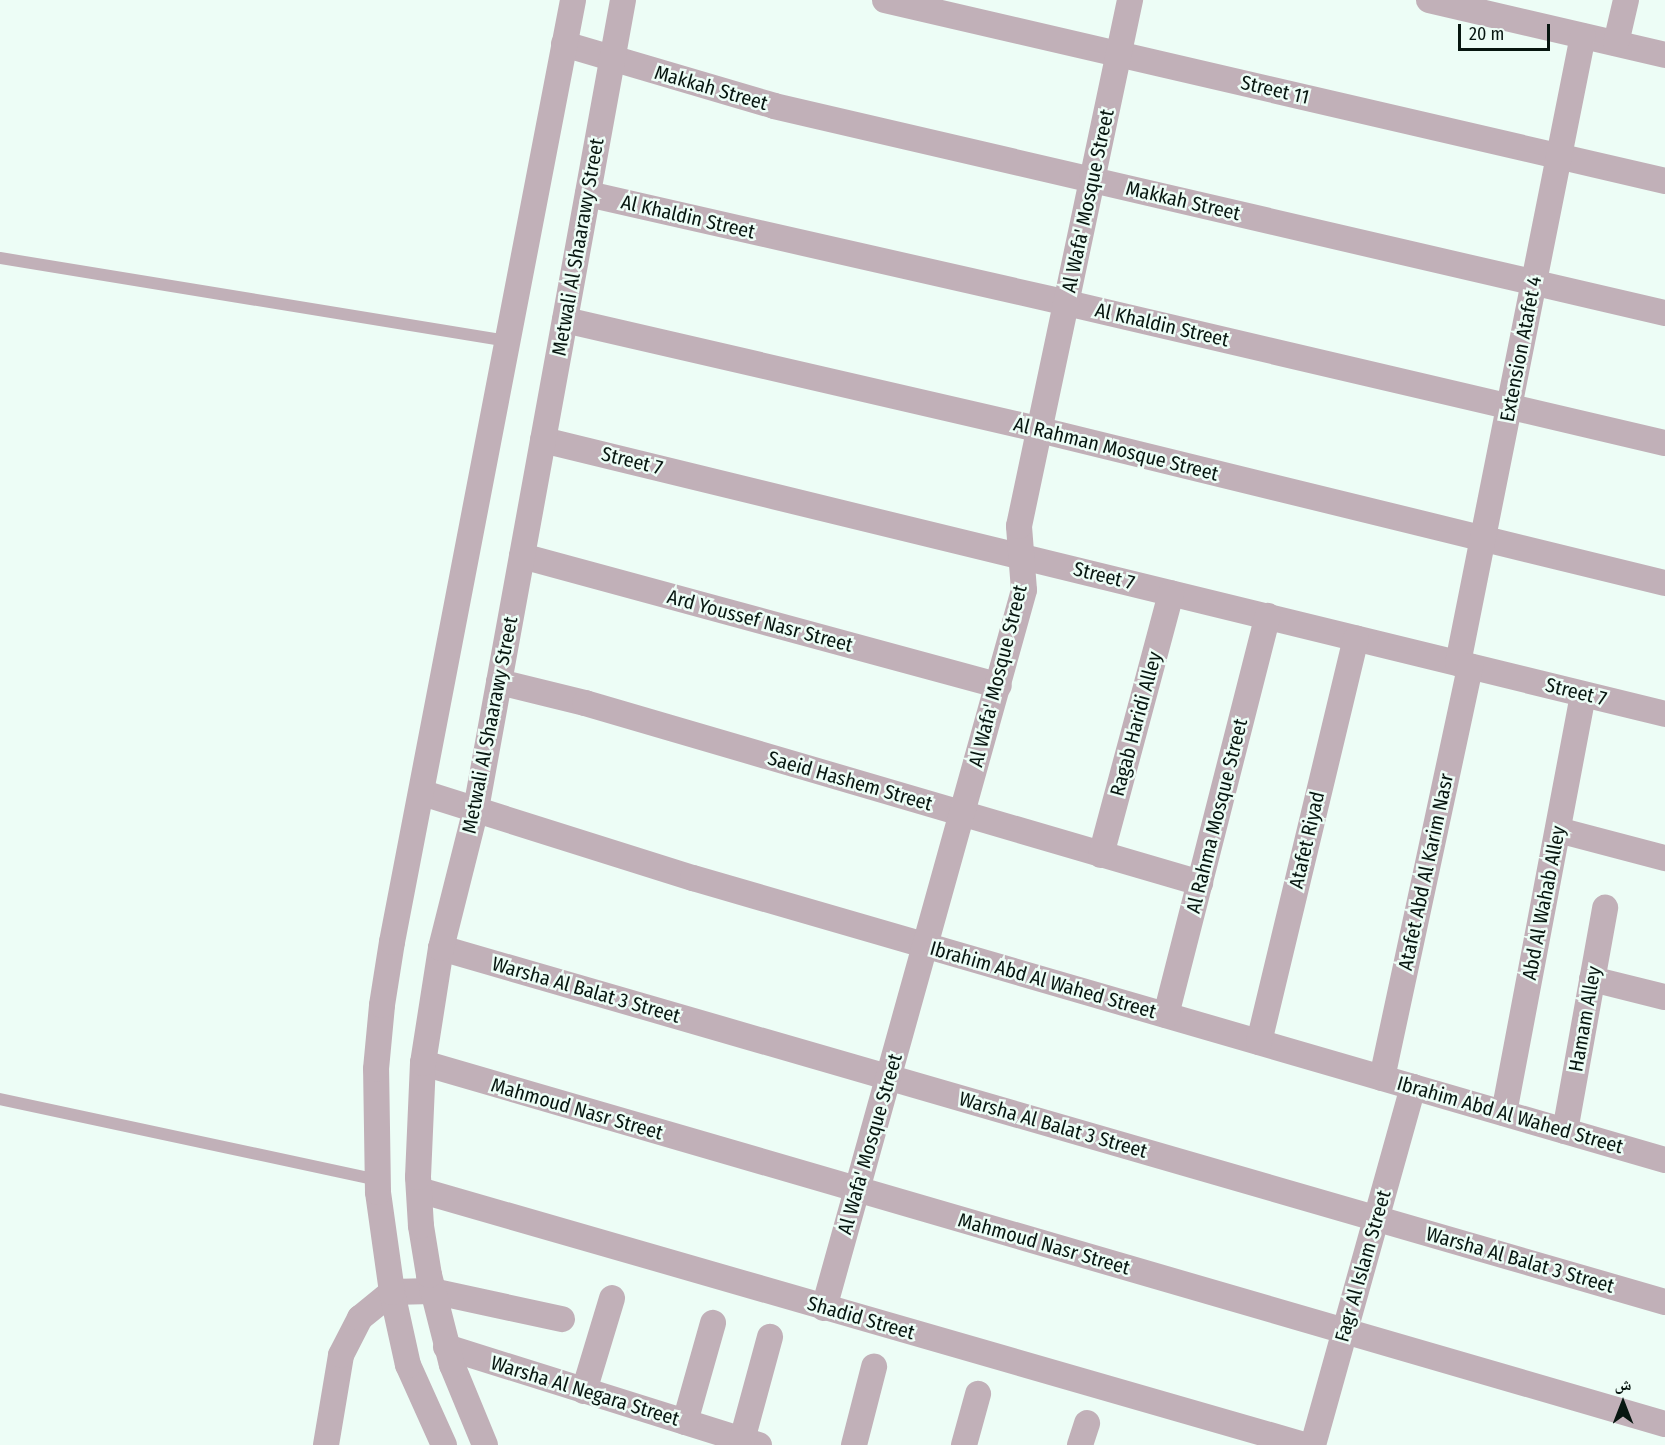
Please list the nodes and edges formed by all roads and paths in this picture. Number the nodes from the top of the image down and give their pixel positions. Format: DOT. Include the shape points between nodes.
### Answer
graph roads {
  1 [pos="573,0"];
  2 [pos="623,0"];
  3 [pos="885,0"];
  4 [pos="1130,0"];
  5 [pos="1429,0"];
  6 [pos="1626,0"];
  7 [pos="1498,8"];
  8 [pos="1583,36"];
  9 [pos="1616,43"];
  10 [pos="564,44"];
  11 [pos="1119,54"];
  12 [pos="1665,55"];
  13 [pos="612,58"];
  14 [pos="1559,157"];
  15 [pos="1092,180"];
  16 [pos="1665,181"];
  17 [pos="588,194"];
  18 [pos="0,258"];
  19 [pos="1534,282"];
  20 [pos="1067,303"];
  21 [pos="1665,313"];
  22 [pos="565,320"];
  23 [pos="508,341"];
  24 [pos="1509,406"];
  25 [pos="1040,430"];
  26 [pos="543,440"];
  27 [pos="1665,443"];
  28 [pos="1483,538"];
  29 [pos="522,556"];
  30 [pos="1019,556"];
  31 [pos="1665,583"];
  32 [pos="1171,593"];
  33 [pos="1268,616"];
  34 [pos="1356,638"];
  35 [pos="1464,664"];
  36 [pos="499,682"];
  37 [pos="999,686"];
  38 [pos="1583,694"];
  39 [pos="1665,714"];
  40 [pos="423,793"];
  41 [pos="476,809"];
  42 [pos="963,814"];
  43 [pos="1558,830"];
  44 [pos="1101,855"];
  45 [pos="1665,858"];
  46 [pos="1200,884"];
  47 [pos="1605,908"];
  48 [pos="926,946"];
  49 [pos="441,948"];
  50 [pos="1592,979"];
  51 [pos="1665,997"];
  52 [pos="1166,1015"];
  53 [pos="1259,1042"];
  54 [pos="423,1063"];
  55 [pos="889,1077"];
  56 [pos="1382,1078"];
  57 [pos="1413,1087"];
  58 [pos="0,1099"];
  59 [pos="1504,1113"];
  60 [pos="1565,1131"];
  61 [pos="1665,1160"];
  62 [pos="378,1180"];
  63 [pos="419,1190"];
  64 [pos="857,1190"];
  65 [pos="1376,1218"];
  66 [pos="432,1291"];
  67 [pos="392,1292"];
  68 [pos="612,1299"];
  69 [pos="1665,1302"];
  70 [pos="824,1308"];
  71 [pos="562,1319"];
  72 [pos="713,1323"];
  73 [pos="1345,1331"];
  74 [pos="771,1337"];
  75 [pos="446,1347"];
  76 [pos="874,1367"];
  77 [pos="584,1391"];
  78 [pos="978,1394"];
  79 [pos="685,1422"];
  80 [pos="1665,1424"];
  81 [pos="751,1442"];
  82 [pos="326,1445"];
  83 [pos="444,1445"];
  84 [pos="484,1445"];
  85 [pos="854,1445"];
  86 [pos="964,1445"];
  87 [pos="1304,1445"];
  88 [pos="1313,1445"];
  1 -- 10 [label="street"];
  2 -- 13 [label="street, Metwali Al Shaarawy Street"];
  3 -- 11 [label="street, Street 11"];
  4 -- 11 [label="street, Al Wafa' Mosque Street"];
  5 -- 7 [label="street"];
  6 -- 9 [label="street"];
  7 -- 8 [label="street"];
  8 -- 9 [label="street"];
  8 -- 14 [label="street, Extension Atafet 4"];
  9 -- 12 [label="street"];
  10 -- 13 [label="street, Makkah Street"];
  10 -- 23 [label="street"];
  11 -- 14 [label="street, Street 11"];
  11 -- 15 [label="street, Al Wafa' Mosque Street"];
  13 -- 15 [label="street, Makkah Street" via="774,106"];
  13 -- 17 [label="street, Metwali Al Shaarawy Street"];
  14 -- 16 [label="street, Street 11"];
  14 -- 19 [label="street, Extension Atafet 4"];
  15 -- 19 [label="street, Makkah Street"];
  15 -- 20 [label="street, Al Wafa' Mosque Street"];
  17 -- 20 [label="street, Al Khaldin Street"];
  17 -- 22 [label="street, Metwali Al Shaarawy Street"];
  18 -- 23 [label="lane"];
  19 -- 21 [label="street, Makkah Street"];
  19 -- 24 [label="street, Extension Atafet 4"];
  20 -- 24 [label="street, Al Khaldin Street"];
  20 -- 25 [label="street, Al Wafa' Mosque Street"];
  22 -- 25 [label="street, Al Rahman Mosque Street"];
  22 -- 26 [label="street, Metwali Al Shaarawy Street"];
  23 -- 40 [label="street"];
  24 -- 27 [label="street, Al Khaldin Street"];
  24 -- 28 [label="street, Extension Atafet 4"];
  25 -- 28 [label="street, Al Rahman Mosque Street"];
  25 -- 30 [label="street, Al Wafa' Mosque Street" via="1019,526"];
  26 -- 29 [label="street, Metwali Al Shaarawy Street"];
  26 -- 30 [label="street, Street 7"];
  28 -- 31 [label="street, Al Rahman Mosque Street"];
  28 -- 35 [label="street, Extension Atafet 4"];
  29 -- 36 [label="street, Metwali Al Shaarawy Street"];
  29 -- 37 [label="street, Ard Youssef Nasr Street"];
  30 -- 32 [label="street, Street 7"];
  30 -- 37 [label="street, Al Wafa' Mosque Street" via="1024,590"];
  32 -- 33 [label="street, Street 7"];
  32 -- 44 [label="street, Ragab Haridi Alley"];
  33 -- 34 [label="street, Street 7"];
  33 -- 46 [label="street, Al Rahma Mosque Street"];
  34 -- 35 [label="street, Street 7"];
  34 -- 53 [label="street, Atafet Riyad"];
  35 -- 38 [label="street, Street 7"];
  35 -- 56 [label="street, Atafet Abd Al Karim Nasr"];
  36 -- 41 [label="street, Metwali Al Shaarawy Street"];
  36 -- 42 [label="street, Saeid Hashem Street" via="585,703"];
  37 -- 42 [label="street, Al Wafa' Mosque Street"];
  38 -- 39 [label="street, Street 7"];
  38 -- 43 [label="street, Abd Al Wahab Alley"];
  40 -- 41 [label="street, Ibrahim Abd Al Wahed Street"];
  40 -- 62 [label="street" via="382,1005 376,1069"];
  41 -- 48 [label="street, Ibrahim Abd Al Wahed Street"];
  41 -- 49 [label="street, Metwali Al Shaarawy Street"];
  42 -- 44 [label="street, Saeid Hashem Street"];
  42 -- 48 [label="street, Al Wafa' Mosque Street"];
  43 -- 45 [label="street"];
  43 -- 59 [label="street, Abd Al Wahab Alley"];
  44 -- 46 [label="street, Saeid Hashem Street"];
  46 -- 52 [label="street, Al Rahma Mosque Street"];
  47 -- 50 [label="street, Hamam Alley"];
  48 -- 52 [label="street, Ibrahim Abd Al Wahed Street"];
  48 -- 55 [label="street, Al Wafa' Mosque Street"];
  49 -- 54 [label="street, Metwali Al Shaarawy Street"];
  49 -- 55 [label="street, Warsha Al Balat 3 Street"];
  50 -- 51 [label="street"];
  50 -- 60 [label="street, Hamam Alley"];
  52 -- 53 [label="street, Ibrahim Abd Al Wahed Street"];
  53 -- 56 [label="street, Ibrahim Abd Al Wahed Street"];
  54 -- 63 [label="street, Metwali Al Shaarawy Street"];
  54 -- 64 [label="street, Mahmoud Nasr Street"];
  55 -- 64 [label="street, Al Wafa' Mosque Street"];
  55 -- 65 [label="street, Warsha Al Balat 3 Street"];
  56 -- 57 [label="street, Ibrahim Abd Al Wahed Street"];
  57 -- 59 [label="street, Ibrahim Abd Al Wahed Street"];
  57 -- 65 [label="street, Fagr Al Islam Street"];
  58 -- 62 [label="lane"];
  59 -- 60 [label="street, Ibrahim Abd Al Wahed Street"];
  60 -- 61 [label="street, Ibrahim Abd Al Wahed Street"];
  62 -- 67 [label="street"];
  63 -- 66 [label="street, Metwali Al Shaarawy Street"];
  63 -- 70 [label="street, Shadid Street"];
  64 -- 70 [label="street, Al Wafa' Mosque Street"];
  64 -- 73 [label="street, Mahmoud Nasr Street"];
  65 -- 69 [label="street, Warsha Al Balat 3 Street"];
  65 -- 73 [label="street, Fagr Al Islam Street"];
  66 -- 67 [label="street"];
  66 -- 71 [label="street"];
  66 -- 75 [label="street, Metwali Al Shaarawy Street"];
  67 -- 82 [label="street" via="360,1318 344,1347"];
  67 -- 83 [label="street" via="408,1365"];
  68 -- 77 [label="street"];
  70 -- 87 [label="street, Shadid Street"];
  72 -- 79 [label="street"];
  73 -- 80 [label="street, Mahmoud Nasr Street"];
  73 -- 88 [label="street, Fagr Al Islam Street"];
  74 -- 81 [label="street"];
  75 -- 77 [label="street, Warsha Al Negara Street"];
  75 -- 84 [label="street, Metwali Al Shaarawy Street"];
  76 -- 85 [label="street"];
  77 -- 79 [label="street, Warsha Al Negara Street"];
  78 -- 86 [label="street"];
  79 -- 81 [label="street, Warsha Al Negara Street"];
}
